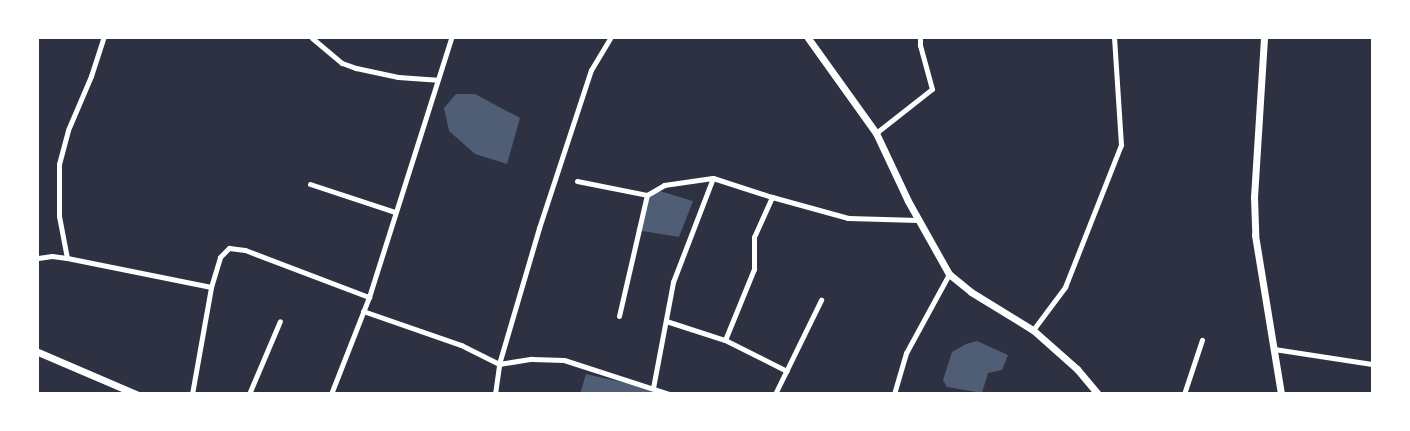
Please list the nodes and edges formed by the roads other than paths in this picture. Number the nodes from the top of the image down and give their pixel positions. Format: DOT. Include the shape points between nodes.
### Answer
graph roads {
  1 [pos="103,38"];
  2 [pos="312,38"];
  3 [pos="452,38"];
  4 [pos="610,38"];
  5 [pos="808,38"];
  6 [pos="920,38"];
  7 [pos="1114,38"];
  8 [pos="1264,38"];
  9 [pos="437,80"];
  10 [pos="876,132"];
  11 [pos="712,178"];
  12 [pos="577,181"];
  13 [pos="310,184"];
  14 [pos="648,195"];
  15 [pos="772,197"];
  16 [pos="395,212"];
  17 [pos="918,220"];
  18 [pos="38,258"];
  19 [pos="67,258"];
  20 [pos="949,274"];
  21 [pos="211,287"];
  22 [pos="369,297"];
  23 [pos="821,300"];
  24 [pos="364,311"];
  25 [pos="619,316"];
  26 [pos="666,320"];
  27 [pos="280,321"];
  28 [pos="1033,330"];
  29 [pos="725,340"];
  30 [pos="1202,340"];
  31 [pos="1274,349"];
  32 [pos="38,352"];
  33 [pos="500,364"];
  34 [pos="1372,364"];
  35 [pos="787,371"];
  36 [pos="653,388"];
  37 [pos="118,391"];
  38 [pos="136,394"];
  39 [pos="192,394"];
  40 [pos="249,394"];
  41 [pos="331,394"];
  42 [pos="496,394"];
  43 [pos="669,394"];
  44 [pos="776,394"];
  45 [pos="894,394"];
  46 [pos="1098,394"];
  47 [pos="1184,394"];
  48 [pos="1282,394"];
  1 -- 19 [label="street" via="68,130 59,164 59,216"];
  2 -- 9 [label="street" via="342,63 356,68 398,78"];
  3 -- 9 [label="street"];
  4 -- 33 [label="street" via="591,70 539,228"];
  5 -- 10 [label="street"];
  6 -- 10 [label="street" via="932,89"];
  7 -- 28 [label="street" via="1120,145 1065,287"];
  8 -- 31 [label="street" via="1254,197 1255,226"];
  9 -- 16 [label="street"];
  10 -- 17 [label="street"];
  11 -- 14 [label="street" via="664,185"];
  11 -- 15 [label="street"];
  11 -- 26 [label="street" via="673,282"];
  12 -- 14 [label="street"];
  13 -- 16 [label="street"];
  14 -- 25 [label="street"];
  15 -- 17 [label="street" via="848,218"];
  15 -- 29 [label="street" via="754,237 754,270"];
  16 -- 22 [label="street"];
  17 -- 20 [label="street"];
  18 -- 19 [label="street"];
  19 -- 21 [label="street"];
  20 -- 28 [label="street" via="971,292"];
  20 -- 45 [label="street" via="906,353"];
  21 -- 22 [label="street" via="220,257 228,248 235,248"];
  21 -- 39 [label="street"];
  22 -- 24 [label="street"];
  23 -- 35 [label="street"];
  24 -- 33 [label="street" via="461,345"];
  24 -- 41 [label="street"];
  26 -- 29 [label="street"];
  26 -- 36 [label="street"];
  27 -- 40 [label="street"];
  28 -- 46 [label="street" via="1077,369"];
  29 -- 35 [label="street"];
  30 -- 47 [label="street"];
  31 -- 34 [label="street"];
  31 -- 48 [label="street"];
  32 -- 37 [label="street"];
  33 -- 36 [label="street" via="532,359 564,360"];
  33 -- 42 [label="street"];
  35 -- 44 [label="street"];
  36 -- 43 [label="street"];
  37 -- 38 [label="street"];
}
